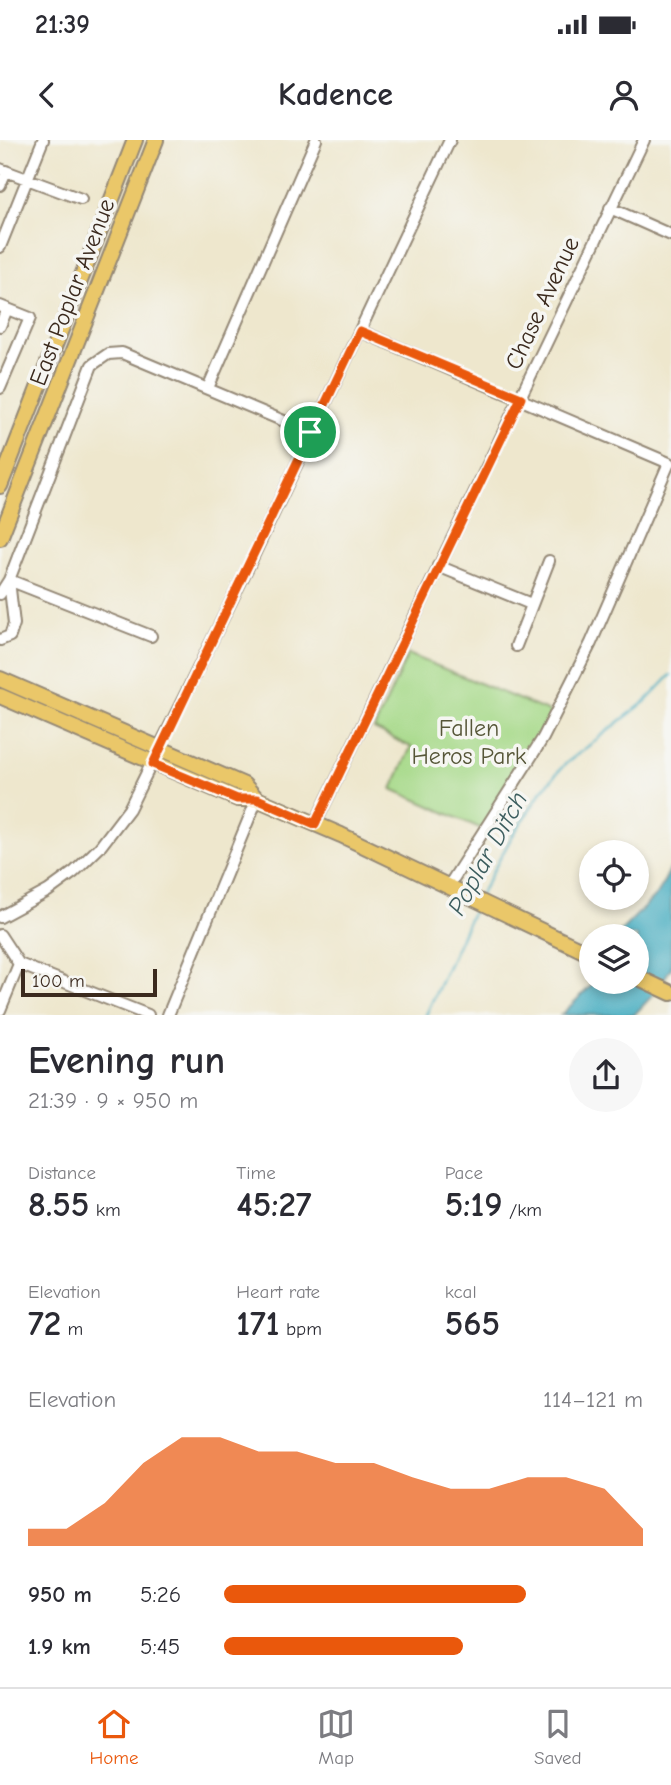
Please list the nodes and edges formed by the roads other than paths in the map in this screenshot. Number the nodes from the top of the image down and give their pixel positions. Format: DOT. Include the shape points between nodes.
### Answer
graph roads {
  1 [pos="43,140"];
  2 [pos="135,140"];
  3 [pos="156,140"];
  4 [pos="316,140"];
  5 [pos="450,140"];
  6 [pos="644,140"];
  7 [pos="3,170"];
  8 [pos="27,178"];
  9 [pos="0,184"];
  10 [pos="81,199"];
  11 [pos="610,208"];
  12 [pos="671,235"];
  13 [pos="0,247"];
  14 [pos="3,308"];
  15 [pos="0,326"];
  16 [pos="360,331"];
  17 [pos="0,388"];
  18 [pos="208,388"];
  19 [pos="521,398"];
  20 [pos="310,432"];
  21 [pos="0,486"];
  22 [pos="0,538"];
  23 [pos="549,561"];
  24 [pos="438,566"];
  25 [pos="9,580"];
  26 [pos="0,594"];
  27 [pos="531,604"];
  28 [pos="151,636"];
  29 [pos="0,640"];
  30 [pos="516,646"];
  31 [pos="0,679"];
  32 [pos="0,696"];
  33 [pos="0,702"];
  34 [pos="26,708"];
  35 [pos="156,757"];
  36 [pos="257,799"];
  37 [pos="315,824"];
  38 [pos="454,889"];
  39 [pos="0,917"];
  40 [pos="0,936"];
  41 [pos="579,949"];
  42 [pos="19,964"];
  43 [pos="649,983"];
  44 [pos="671,993"];
  45 [pos="0,1010"];
  46 [pos="148,1015"];
  47 [pos="168,1015"];
  1 -- 8 [label="street"];
  2 -- 21 [label="main road, East Poplar Avenue"];
  3 -- 22 [label="main road, East Poplar Avenue"];
  4 -- 18 [label="street"];
  5 -- 16 [label="street"];
  6 -- 11 [label="street, Chase Avenue"];
  7 -- 8 [label="street"];
  7 -- 9 [label="street"];
  8 -- 10 [label="street"];
  8 -- 13 [label="street"];
  11 -- 12 [label="street"];
  11 -- 19 [label="street, Chase Avenue"];
  14 -- 15 [label="street"];
  14 -- 17 [label="street" via="30,318"];
  16 -- 19 [label="street"];
  16 -- 20 [label="street"];
  18 -- 20 [label="street"];
  18 -- 25 [label="street, East Poplar Avenue" via="122,353 108,354 92,365"];
  19 -- 24 [label="street, Chase Avenue"];
  19 -- 38 [label="street" via="669,463 591,643 543,738"];
  20 -- 35 [label="street"];
  23 -- 27 [label="street"];
  24 -- 27 [label="street"];
  24 -- 37 [label="street, Chase Avenue"];
  25 -- 26 [label="street, East Poplar Avenue"];
  25 -- 28 [label="street"];
  25 -- 29 [label="street, East Poplar Avenue" via="14,624 10,636"];
  27 -- 30 [label="street"];
  31 -- 35 [label="main road"];
  32 -- 34 [label="main road"];
  33 -- 34 [label="main road"];
  34 -- 35 [label="main road"];
  35 -- 36 [label="main road" via="244,785"];
  35 -- 39 [label="street" via="129,809 100,847 48,891"];
  36 -- 37 [label="main road"];
  36 -- 47 [label="street"];
  37 -- 38 [label="main road"];
  38 -- 41 [label="main road"];
  40 -- 42 [label="street"];
  42 -- 45 [label="street"];
  42 -- 46 [label="street"];
  43 -- 44 [label="main road"];
}
